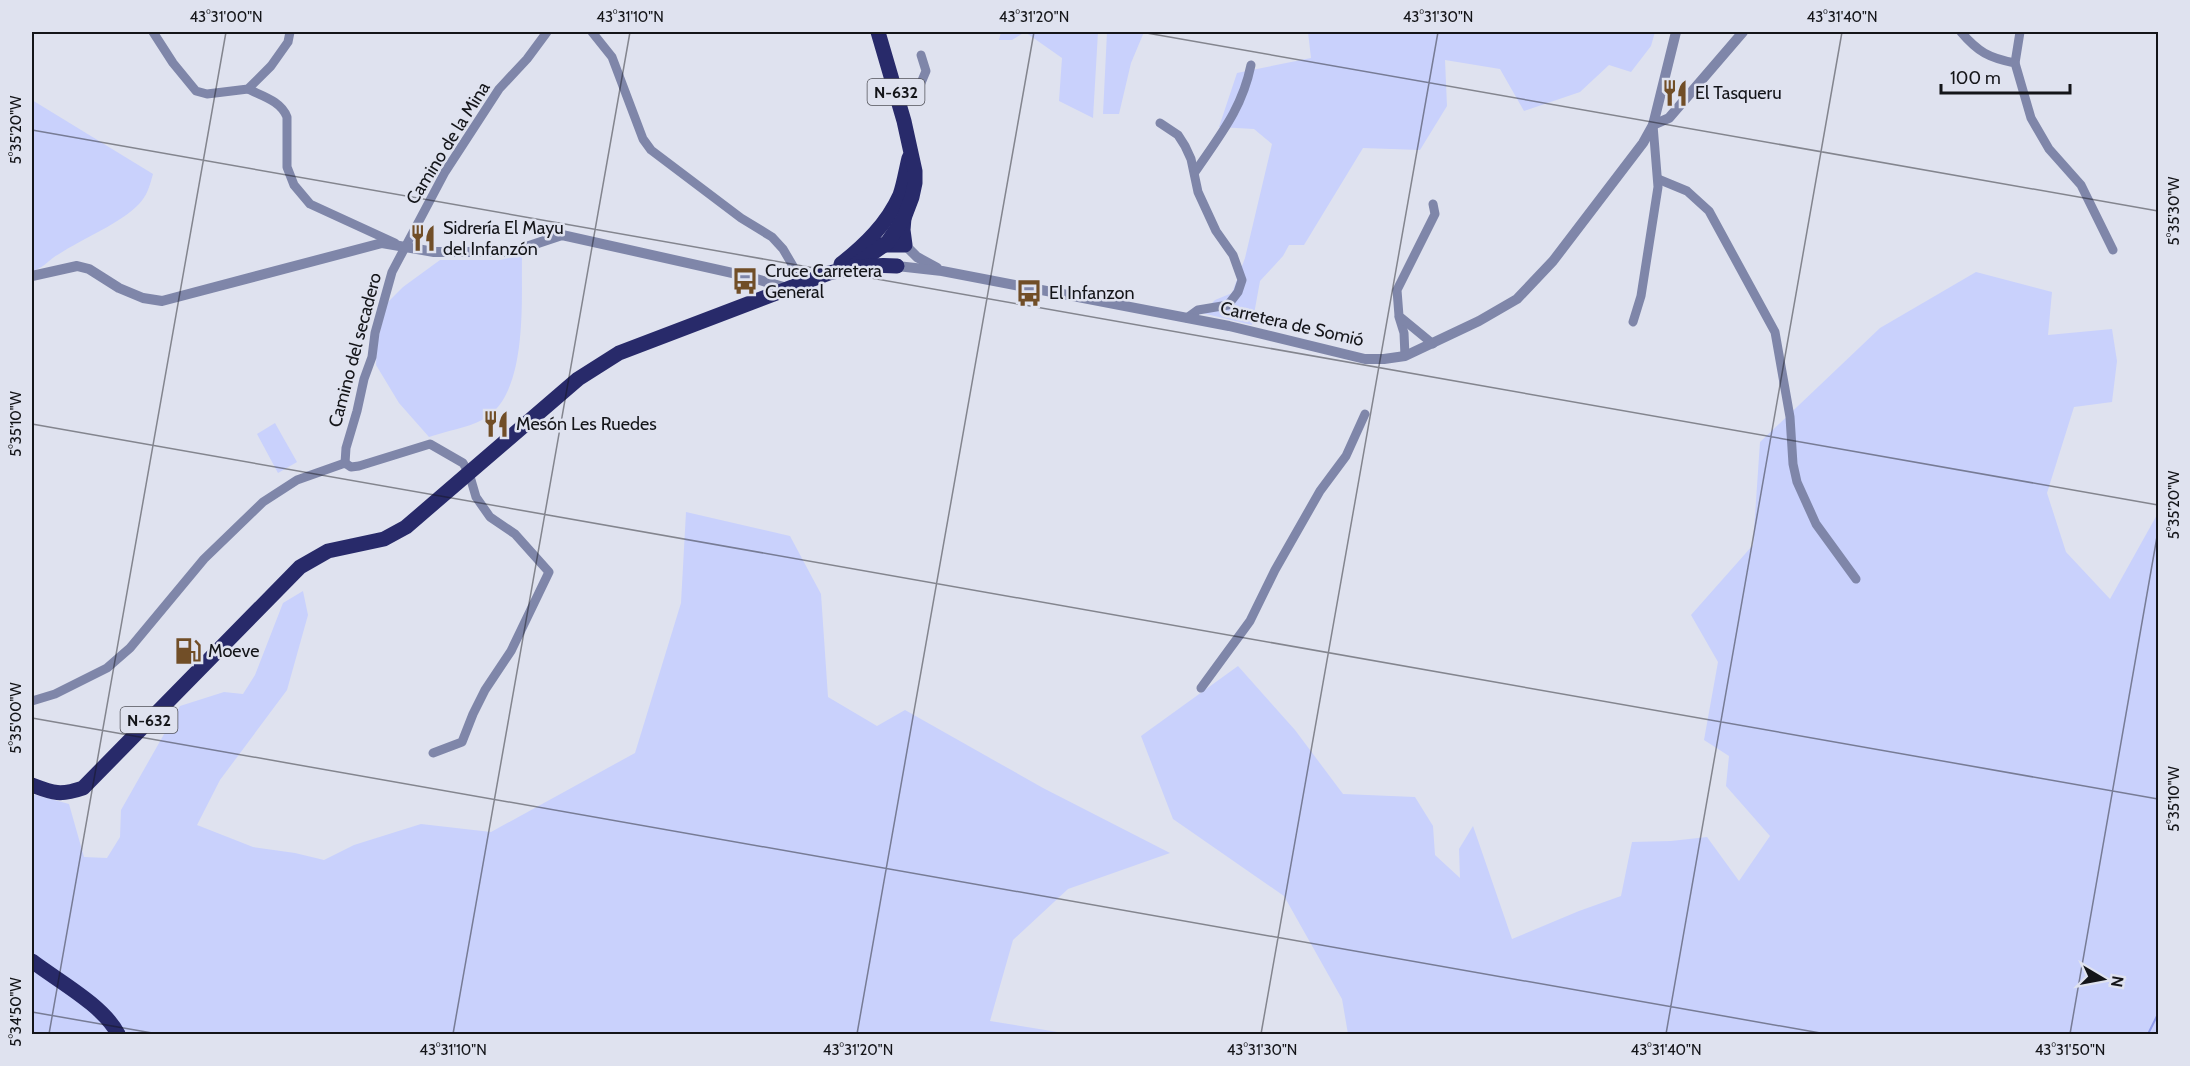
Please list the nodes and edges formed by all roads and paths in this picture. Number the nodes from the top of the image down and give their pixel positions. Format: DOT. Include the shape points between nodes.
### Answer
graph roads {
  1 [pos="153,32"];
  2 [pos="290,32"];
  3 [pos="547,32"];
  4 [pos="592,32"];
  5 [pos="878,32"];
  6 [pos="1676,32"];
  7 [pos="1743,32"];
  8 [pos="1961,32"];
  9 [pos="2020,32"];
  10 [pos="921,55"];
  11 [pos="2015,63"];
  12 [pos="1251,65"];
  13 [pos="248,89"];
  14 [pos="898,100"];
  15 [pos="1160,123"];
  16 [pos="1653,125"];
  17 [pos="910,153"];
  18 [pos="1195,171"];
  19 [pos="1658,179"];
  20 [pos="900,195"];
  21 [pos="1433,204"];
  22 [pos="904,218"];
  23 [pos="886,243"];
  24 [pos="905,245"];
  25 [pos="405,247"];
  26 [pos="862,247"];
  27 [pos="2113,250"];
  28 [pos="897,266"];
  29 [pos="852,267"];
  30 [pos="942,271"];
  31 [pos="829,273"];
  32 [pos="32,276"];
  33 [pos="794,286"];
  34 [pos="1399,316"];
  35 [pos="1187,318"];
  36 [pos="1633,322"];
  37 [pos="1433,344"];
  38 [pos="1405,356"];
  39 [pos="1365,414"];
  40 [pos="345,464"];
  41 [pos="469,473"];
  42 [pos="1856,579"];
  43 [pos="1201,688"];
  44 [pos="32,701"];
  45 [pos="433,753"];
  46 [pos="32,785"];
  47 [pos="32,961"];
  48 [pos="118,1035"];
  1 -- 13 [label="street" via="196,91 207,94"];
  2 -- 13 [label="street" via="288,42 271,66"];
  3 -- 25 [label="street, Camino de la Mina" via="499,89 445,172"];
  4 -- 33 [label="street" via="612,57 643,139 651,150 772,237 788,258"];
  5 -- 14 [label="highway, N-632"];
  6 -- 16 [label="street, Carretera de Somió"];
  7 -- 16 [label="street" via="1669,118"];
  8 -- 11 [label="street" via="1974,47 1993,59"];
  9 -- 11 [label="street"];
  10 -- 14 [label="street" via="926,71 918,90"];
  11 -- 27 [label="street" via="2031,118 2049,149 2081,185"];
  12 -- 18 [label="street" via="1234,114"];
  13 -- 25 [label="street" via="284,110 287,166 294,185 310,204"];
  14 -- 17 [label="highway, N-632"];
  15 -- 18 [label="street" via="1178,135"];
  16 -- 19 [label="street"];
  16 -- 37 [label="street, Carretera de Somió" via="1553,261 1517,299"];
  17 -- 20 [label="highway, N-632"];
  17 -- 22 [label="highway, N-632" via="915,183"];
  18 -- 35 [label="street" via="1198,192 1216,231 1233,255 1242,280 1228,305 1198,310"];
  19 -- 36 [label="street" via="1641,296"];
  19 -- 42 [label="street" via="1691,194 1709,211 1775,332 1797,482 1816,524"];
  20 -- 23 [label="highway" via="886,230"];
  20 -- 26 [label="highway, N-632"];
  21 -- 34 [label="street" via="1435,214 1397,290"];
  22 -- 23 [label="highway, N-632"];
  22 -- 24 [label="highway"];
  23 -- 24 [label="highway"];
  23 -- 26 [label="highway"];
  23 -- 28 [label="highway"];
  23 -- 29 [label="highway, N-632"];
  24 -- 30 [label="street"];
  25 -- 32 [label="street" via="382,243 162,301 143,298 77,266"];
  25 -- 33 [label="street" via="453,253 511,252 562,235"];
  25 -- 40 [label="street, Camino del secadero" via="381,309"];
  26 -- 31 [label="highway, N-632"];
  28 -- 29 [label="highway"];
  28 -- 30 [label="street, Carretera de Somió"];
  29 -- 31 [label="highway, N-632"];
  30 -- 35 [label="street, Carretera de Somió"];
  31 -- 33 [label="highway, N-632"];
  33 -- 41 [label="highway, N-632" via="619,353 578,379"];
  34 -- 37 [label="street"];
  34 -- 38 [label="street"];
  35 -- 38 [label="street, Carretera de Somió" via="1365,359"];
  37 -- 38 [label="street, Carretera de Somió"];
  39 -- 43 [label="street" via="1346,456 1320,491 1250,621"];
  40 -- 41 [label="street" via="359,466 430,444 463,464"];
  40 -- 44 [label="street" via="297,480 263,502 204,559 130,648 107,669"];
  41 -- 45 [label="street" via="476,497 490,517 515,534 549,572 511,651 472,714 462,742"];
  41 -- 46 [label="highway, N-632" via="395,534 328,551 300,567 83,788 54,793"];
  47 -- 48 [label="highway" via="95,1008"];
}
